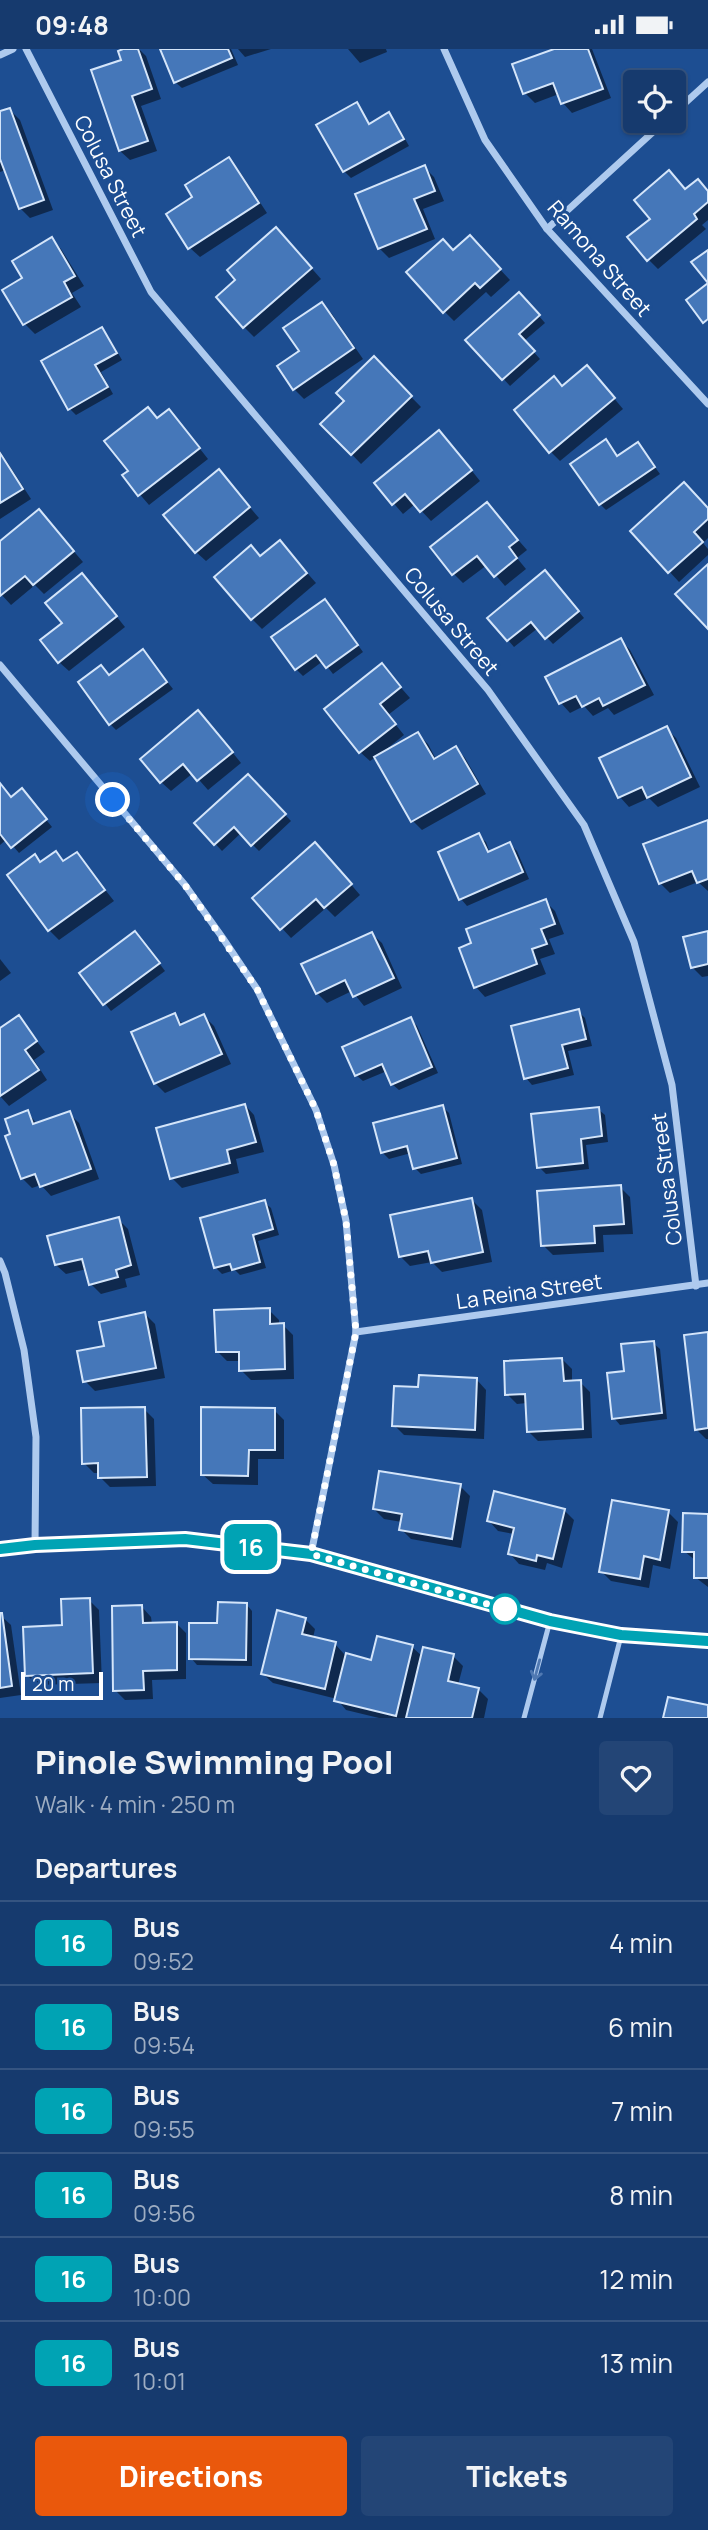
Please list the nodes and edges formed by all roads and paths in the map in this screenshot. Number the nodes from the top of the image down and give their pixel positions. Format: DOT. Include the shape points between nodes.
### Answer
graph roads {
  1 [pos="13,49"];
  2 [pos="26,49"];
  3 [pos="444,49"];
  4 [pos="0,54"];
  5 [pos="708,82"];
  6 [pos="686,102"];
  7 [pos="652,133"];
  8 [pos="547,229"];
  9 [pos="708,404"];
  10 [pos="0,665"];
  11 [pos="0,1261"];
  12 [pos="708,1283"];
  13 [pos="696,1286"];
  14 [pos="356,1332"];
  15 [pos="35,1545"];
  16 [pos="0,1549"];
  17 [pos="311,1554"];
  18 [pos="550,1621"];
  19 [pos="621,1635"];
  20 [pos="708,1641"];
  21 [pos="524,1718"];
  22 [pos="600,1718"];
  1 -- 4 [label="street"];
  2 -- 13 [label="street, Colusa Street" via="150,292 488,690 584,825 634,943 672,1085"];
  3 -- 8 [label="street, Ramona Street" via="485,140"];
  5 -- 6 [label="street"];
  7 -- 8 [label="street"];
  8 -- 9 [label="street, Ramona Street"];
  10 -- 14 [label="street" via="185,885 257,989 316,1110 334,1165 346,1221"];
  11 -- 15 [label="street" via="24,1350 36,1437"];
  12 -- 13 [label="street, La Reina Street"];
  13 -- 14 [label="street, La Reina Street"];
  14 -- 17 [label="street"];
  15 -- 16 [label="street"];
  15 -- 17 [label="street" via="185,1539"];
  17 -- 18 [label="street"];
  18 -- 19 [label="street"];
  18 -- 21 [label="lane, one-way"];
  19 -- 20 [label="street"];
  19 -- 22 [label="lane"];
}
